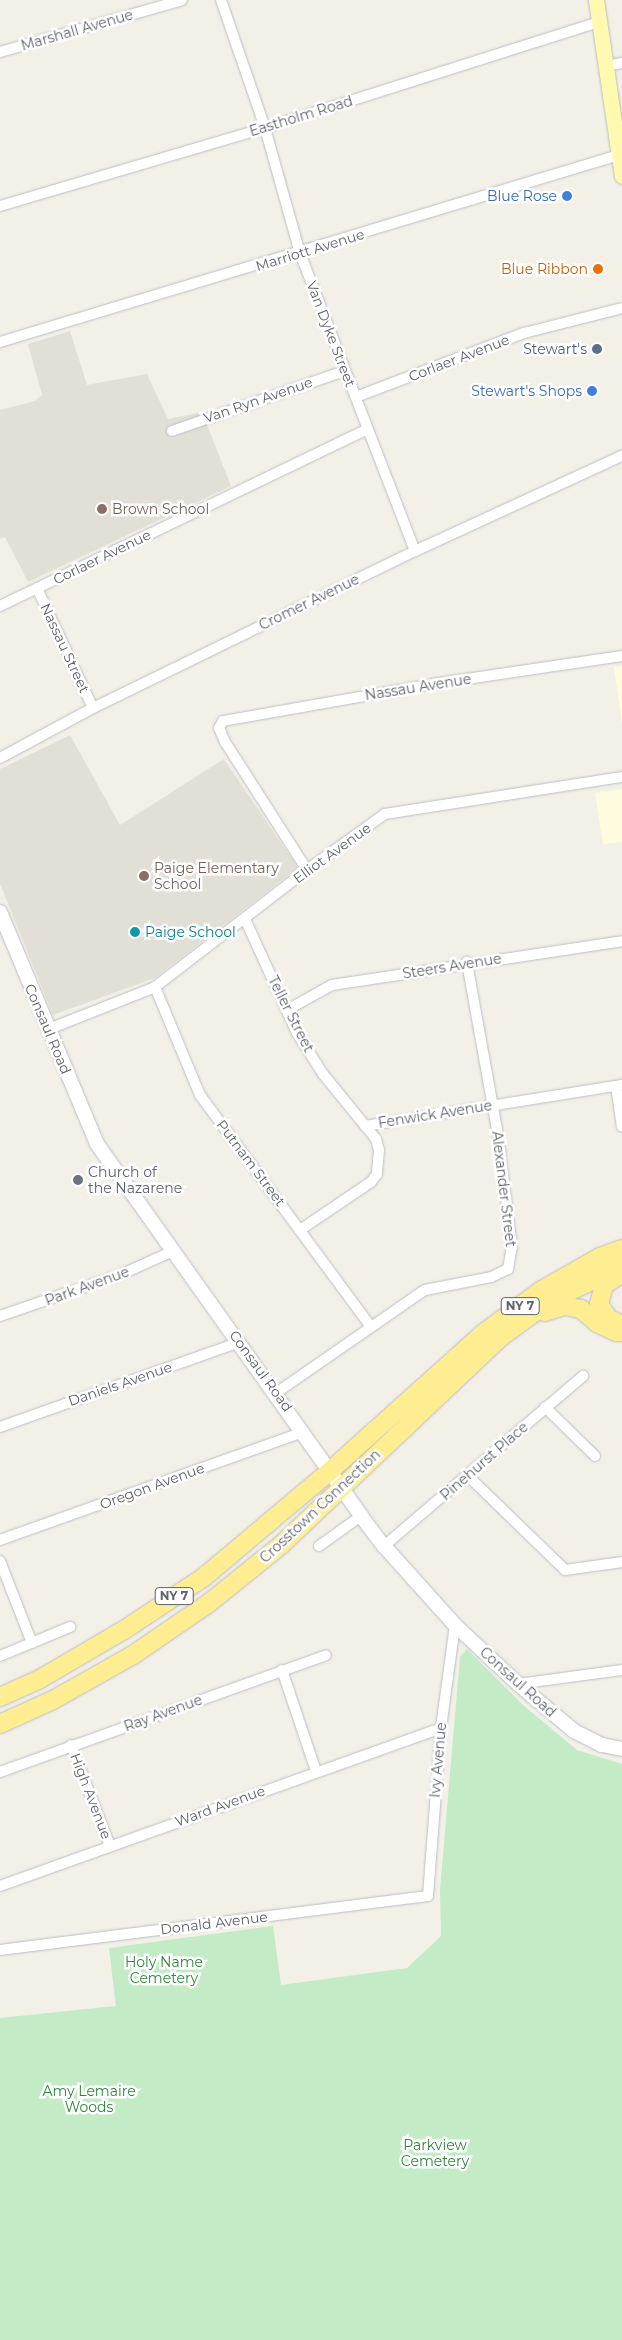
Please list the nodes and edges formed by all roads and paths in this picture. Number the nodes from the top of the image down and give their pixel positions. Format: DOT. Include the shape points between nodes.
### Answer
graph roads {
  1 [pos="182,0"];
  2 [pos="221,0"];
  3 [pos="596,0"];
  4 [pos="600,22"];
  5 [pos="0,52"];
  6 [pos="622,63"];
  7 [pos="606,66"];
  8 [pos="265,128"];
  9 [pos="618,155"];
  10 [pos="622,176"];
  11 [pos="0,206"];
  12 [pos="300,253"];
  13 [pos="622,308"];
  14 [pos="0,342"];
  15 [pos="344,371"];
  16 [pos="356,397"];
  17 [pos="366,429"];
  18 [pos="172,431"];
  19 [pos="622,456"];
  20 [pos="415,550"];
  21 [pos="37,588"];
  22 [pos="0,606"];
  23 [pos="622,656"];
  24 [pos="93,708"];
  25 [pos="0,758"];
  26 [pos="622,777"];
  27 [pos="307,870"];
  28 [pos="0,912"];
  29 [pos="245,919"];
  30 [pos="622,941"];
  31 [pos="467,962"];
  32 [pos="155,987"];
  33 [pos="287,1010"];
  34 [pos="49,1029"];
  35 [pos="619,1086"];
  36 [pos="492,1104"];
  37 [pos="365,1126"];
  38 [pos="622,1127"];
  39 [pos="300,1230"];
  40 [pos="622,1238"];
  41 [pos="622,1249"];
  42 [pos="173,1251"];
  43 [pos="622,1266"];
  44 [pos="622,1274"];
  45 [pos="0,1316"];
  46 [pos="622,1323"];
  47 [pos="370,1326"];
  48 [pos="622,1332"];
  49 [pos="493,1334"];
  50 [pos="240,1342"];
  51 [pos="583,1376"];
  52 [pos="276,1393"];
  53 [pos="546,1406"];
  54 [pos="0,1427"];
  55 [pos="304,1432"];
  56 [pos="595,1456"];
  57 [pos="331,1470"];
  58 [pos="468,1476"];
  59 [pos="343,1487"];
  60 [pos="362,1516"];
  61 [pos="0,1540"];
  62 [pos="319,1546"];
  63 [pos="384,1546"];
  64 [pos="0,1561"];
  65 [pos="622,1562"];
  66 [pos="455,1625"];
  67 [pos="70,1627"];
  68 [pos="32,1643"];
  69 [pos="326,1655"];
  70 [pos="0,1656"];
  71 [pos="282,1670"];
  72 [pos="622,1670"];
  73 [pos="518,1684"];
  74 [pos="0,1697"];
  75 [pos="0,1724"];
  76 [pos="440,1728"];
  77 [pos="71,1745"];
  78 [pos="622,1749"];
  79 [pos="316,1771"];
  80 [pos="0,1772"];
  81 [pos="110,1846"];
  82 [pos="0,1886"];
  83 [pos="428,1896"];
  84 [pos="0,1950"];
  1 -- 5 [label="street, Marshall Avenue"];
  2 -- 8 [label="street, Van Dyke Street"];
  3 -- 4 [label="main road"];
  4 -- 7 [label="main road"];
  4 -- 8 [label="street, Eastholm Road"];
  6 -- 7 [label="street"];
  7 -- 9 [label="main road"];
  8 -- 11 [label="street, Eastholm Road"];
  8 -- 12 [label="street, Van Dyke Street"];
  9 -- 10 [label="main road"];
  9 -- 12 [label="street, Marriott Avenue"];
  12 -- 14 [label="street, Marriott Avenue"];
  12 -- 15 [label="street, Van Dyke Street"];
  13 -- 16 [label="street, Corlaer Avenue" via="524,334"];
  15 -- 16 [label="street, Van Dyke Street"];
  15 -- 18 [label="street, Van Ryn Avenue"];
  16 -- 17 [label="street, Van Dyke Street"];
  17 -- 20 [label="street, Van Dyke Street"];
  17 -- 21 [label="street, Corlaer Avenue"];
  19 -- 20 [label="street, Cromer Avenue"];
  20 -- 24 [label="street, Cromer Avenue"];
  21 -- 22 [label="street, Corlaer Avenue"];
  21 -- 24 [label="street, Nassau Street"];
  23 -- 27 [label="street, Nassau Avenue" via="224,721 219,728 224,742"];
  24 -- 25 [label="street, Cromer Avenue"];
  26 -- 27 [label="street, Elliot Avenue" via="385,814"];
  27 -- 29 [label="street, Elliot Avenue"];
  28 -- 34 [label="street, Consaul Road"];
  29 -- 32 [label="street, Elliot Avenue"];
  29 -- 33 [label="street, Teller Street"];
  30 -- 31 [label="street, Steers Avenue"];
  31 -- 33 [label="street, Steers Avenue" via="332,986"];
  31 -- 36 [label="street, Alexander Street"];
  32 -- 34 [label="street, Elliot Avenue"];
  32 -- 39 [label="street, Putnam Street" via="200,1094"];
  33 -- 37 [label="street, Teller Street" via="297,1033 323,1074"];
  34 -- 42 [label="street, Consaul Road" via="97,1144"];
  35 -- 36 [label="street, Fenwick Avenue"];
  35 -- 38 [label="street"];
  36 -- 37 [label="street, Fenwick Avenue"];
  36 -- 47 [label="street, Alexander Street" via="512,1247 508,1269 491,1277 425,1290"];
  37 -- 39 [label="street, Fenwick Avenue" via="376,1139 379,1150 377,1174"];
  39 -- 47 [label="street, Putnam Street"];
  40 -- 49 [label="highway" via="560,1268 530,1289"];
  41 -- 49 [label="highway, Crosstown Connection / NY 7" via="600,1257 542,1290"];
  42 -- 45 [label="street, Park Avenue" via="122,1274"];
  42 -- 50 [label="street, Consaul Road"];
  43 -- 49 [label="highway, Crosstown Connection / NY 7" via="550,1301"];
  44 -- 46 [label="highway" via="604,1286 599,1304 609,1319"];
  47 -- 52 [label="street, Alexander Street"];
  48 -- 49 [label="highway" via="597,1323 581,1309 564,1306"];
  49 -- 57 [label="highway, Crosstown Connection / NY 7"];
  49 -- 59 [label="highway, Crosstown Connection / NY 7"];
  50 -- 52 [label="street, Consaul Road"];
  50 -- 54 [label="street, Daniels Avenue"];
  51 -- 53 [label="street, Pinehurst Place"];
  52 -- 55 [label="street, Consaul Road"];
  53 -- 56 [label="street"];
  53 -- 58 [label="street, Pinehurst Place"];
  55 -- 57 [label="street, Consaul Road"];
  55 -- 61 [label="street, Oregon Avenue"];
  57 -- 59 [label="street, Consaul Road"];
  57 -- 74 [label="highway, Crosstown Connection / NY 7" via="204,1577 124,1630 40,1679"];
  58 -- 63 [label="street, Pinehurst Place"];
  58 -- 65 [label="street" via="565,1570"];
  59 -- 60 [label="street, Consaul Road"];
  59 -- 75 [label="highway, Crosstown Connection / NY 7" via="282,1544 209,1603 133,1655 53,1700"];
  60 -- 62 [label="street"];
  60 -- 63 [label="street, Consaul Road"];
  63 -- 66 [label="street, Consaul Road"];
  64 -- 68 [label="street"];
  66 -- 73 [label="street, Consaul Road"];
  66 -- 76 [label="street, Ivy Avenue"];
  67 -- 68 [label="street"];
  68 -- 70 [label="street"];
  69 -- 71 [label="street, Ray Avenue"];
  71 -- 77 [label="street, Ray Avenue"];
  71 -- 79 [label="street"];
  72 -- 73 [label="street"];
  73 -- 78 [label="street, Consaul Road" via="574,1732"];
  76 -- 79 [label="street, Ward Avenue"];
  76 -- 83 [label="street, Ivy Avenue"];
  77 -- 80 [label="street, Ray Avenue"];
  77 -- 81 [label="street, High Avenue"];
  79 -- 81 [label="street, Ward Avenue"];
  81 -- 82 [label="street, Ward Avenue"];
  83 -- 84 [label="street, Donald Avenue"];
}
